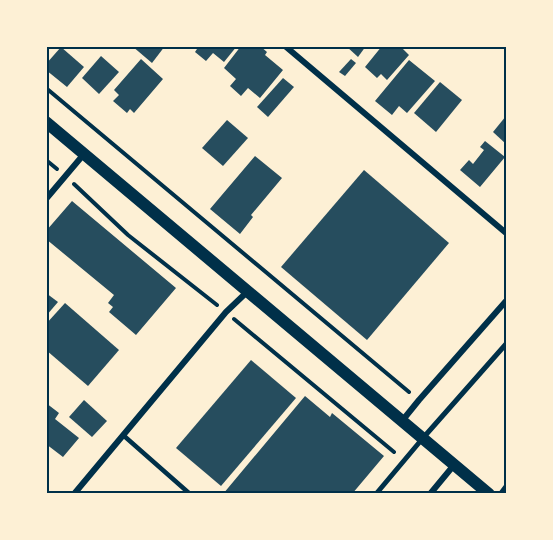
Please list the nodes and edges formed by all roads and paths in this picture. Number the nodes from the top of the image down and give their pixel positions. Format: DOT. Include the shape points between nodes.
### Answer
graph roads {
  1 [pos="285,46"];
  2 [pos="46,88"];
  3 [pos="46,122"];
  4 [pos="84,154"];
  5 [pos="46,199"];
  6 [pos="507,233"];
  7 [pos="248,291"];
  8 [pos="507,301"];
  9 [pos="507,344"];
  10 [pos="419,400"];
  11 [pos="402,421"];
  12 [pos="123,435"];
  13 [pos="423,438"];
  14 [pos="455,465"];
  15 [pos="507,486"];
  16 [pos="74,494"];
  17 [pos="190,494"];
  18 [pos="376,494"];
  19 [pos="430,494"];
  20 [pos="489,494"];
  21 [pos="500,494"];
  1 -- 6 [label="street"];
  2 -- 10 [label="path"];
  3 -- 4 [label="main road"];
  4 -- 5 [label="street"];
  4 -- 7 [label="main road"];
  7 -- 11 [label="main road"];
  7 -- 12 [label="street"];
  8 -- 10 [label="street"];
  9 -- 13 [label="street"];
  10 -- 11 [label="street"];
  11 -- 13 [label="main road"];
  12 -- 16 [label="street"];
  12 -- 17 [label="lane"];
  13 -- 14 [label="main road"];
  13 -- 18 [label="street"];
  14 -- 19 [label="street"];
  14 -- 20 [label="main road"];
  15 -- 21 [label="lane"];
}
